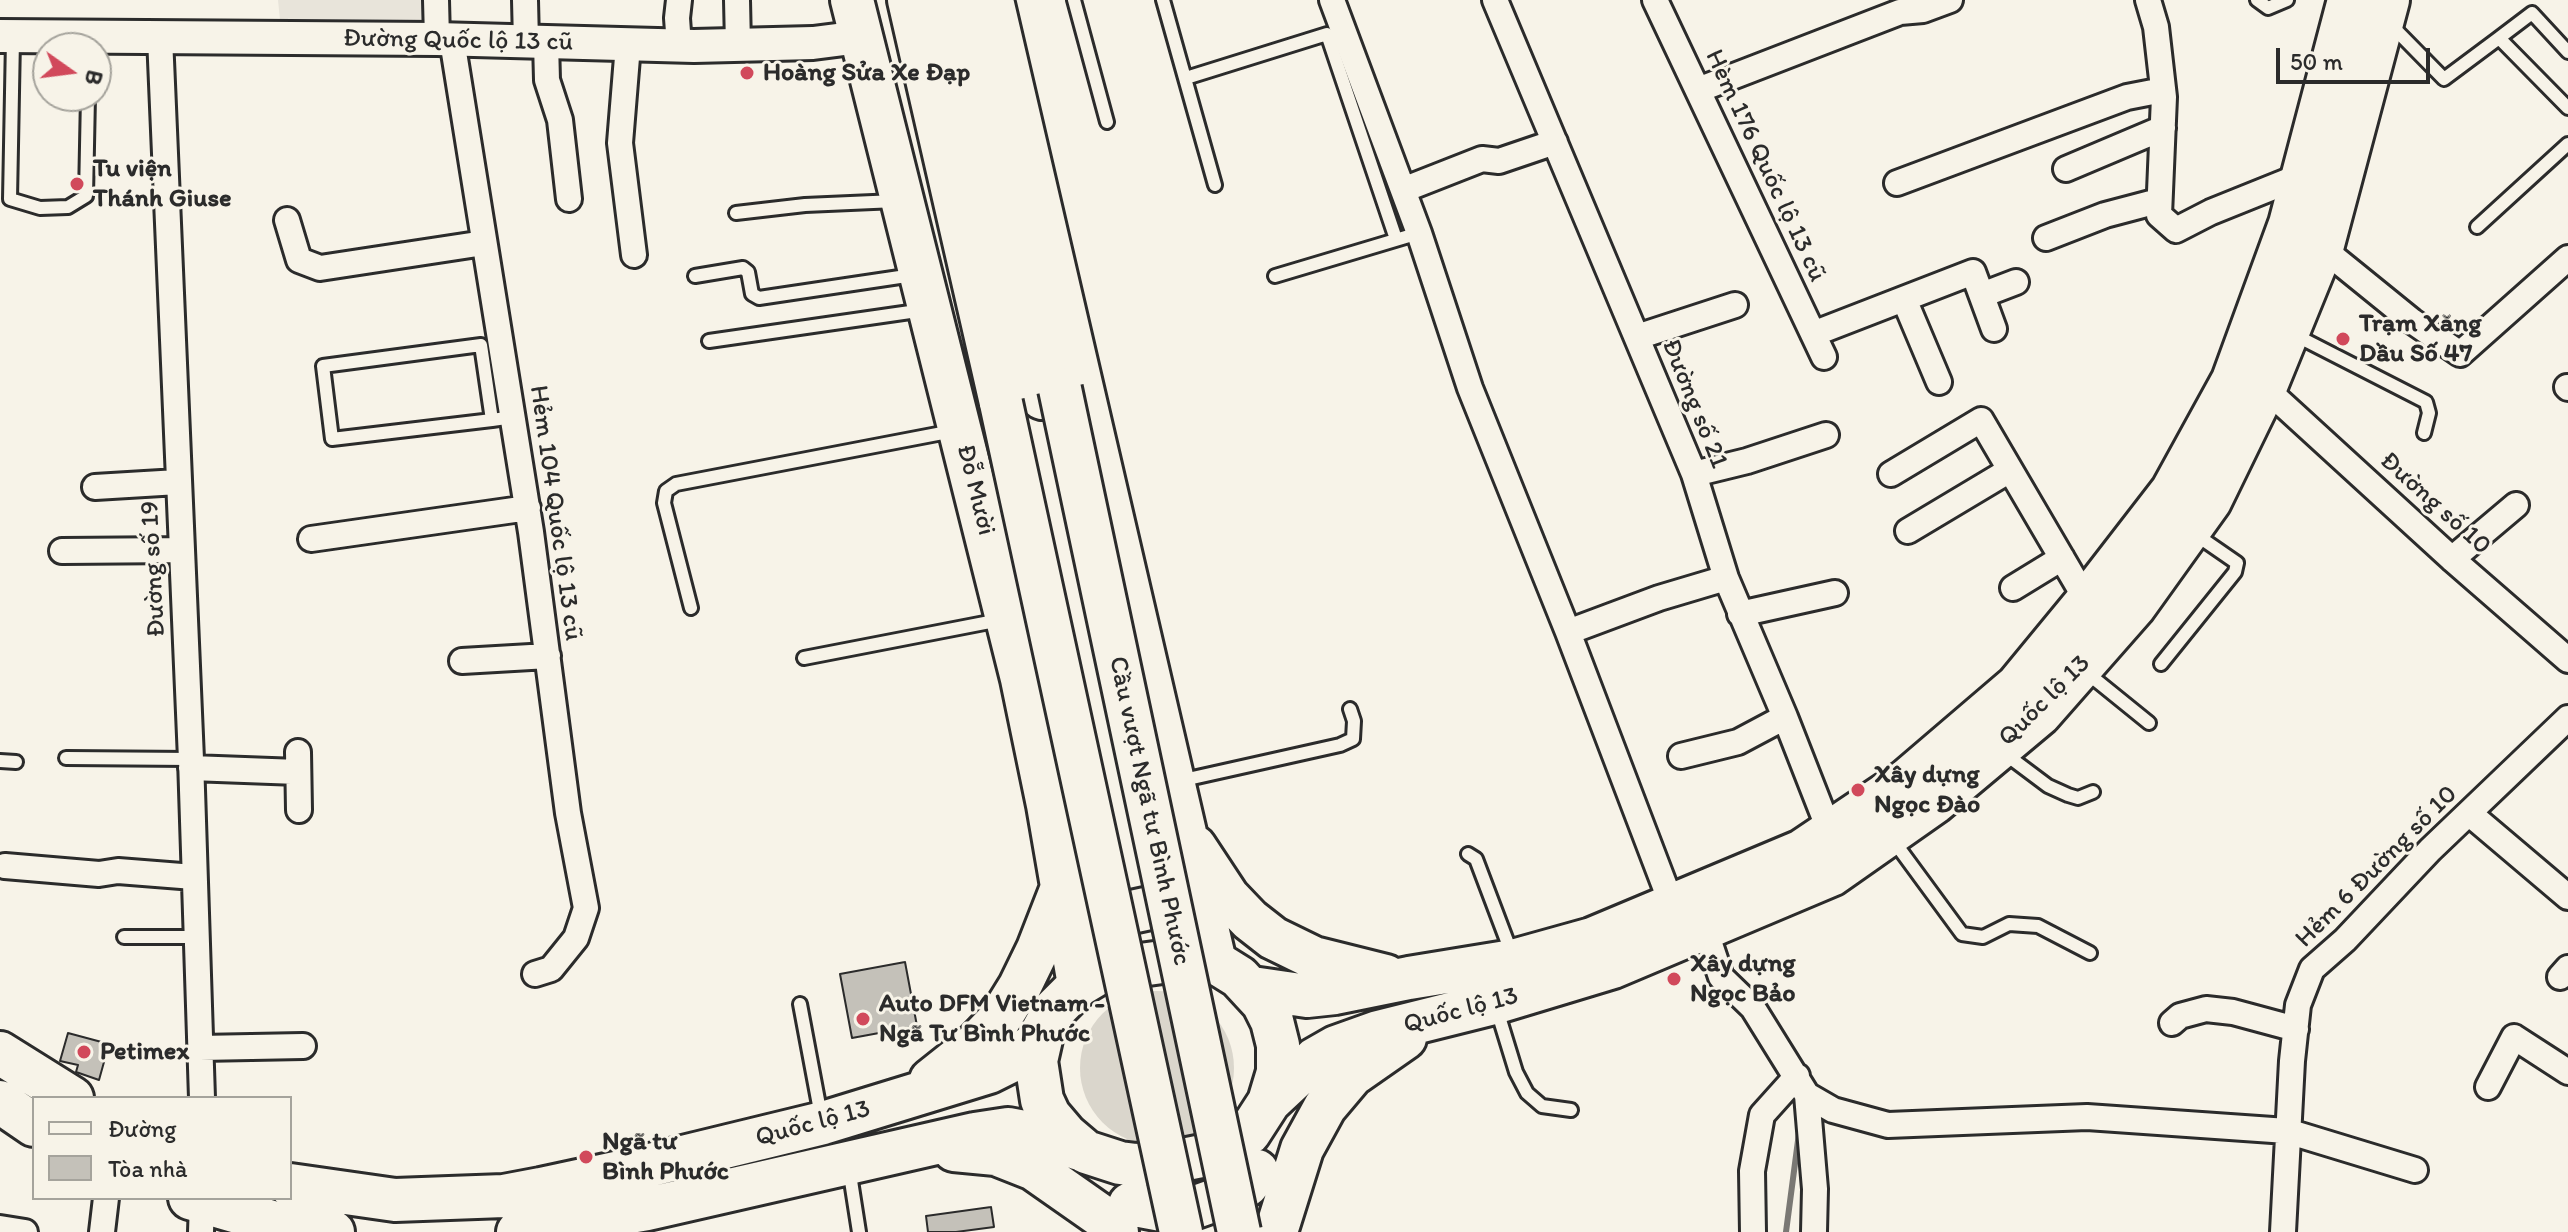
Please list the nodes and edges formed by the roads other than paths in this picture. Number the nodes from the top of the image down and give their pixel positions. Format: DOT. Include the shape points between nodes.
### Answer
graph roads {
  1 [pos="436,0"];
  2 [pos="525,0"];
  3 [pos="679,0"];
  4 [pos="737,0"];
  5 [pos="965,0"];
  6 [pos="1074,0"];
  7 [pos="1163,0"];
  8 [pos="1332,0"];
  9 [pos="1495,0"];
  10 [pos="1655,0"];
  11 [pos="1950,0"];
  12 [pos="2148,0"];
  13 [pos="2257,0"];
  14 [pos="2287,0"];
  15 [pos="2373,6"];
  16 [pos="886,17"];
  17 [pos="6,36"];
  18 [pos="160,37"];
  19 [pos="32,38"];
  20 [pos="2499,38"];
  21 [pos="112,40"];
  22 [pos="444,40"];
  23 [pos="536,42"];
  24 [pos="628,45"];
  25 [pos="738,45"];
  26 [pos="679,46"];
  27 [pos="2568,52"];
  28 [pos="1186,78"];
  29 [pos="1698,90"];
  30 [pos="2163,90"];
  31 [pos="2568,108"];
  32 [pos="88,112"];
  33 [pos="1107,122"];
  34 [pos="2163,128"];
  35 [pos="1555,142"];
  36 [pos="2568,144"];
  37 [pos="2066,169"];
  38 [pos="2303,175"];
  39 [pos="1897,183"];
  40 [pos="1215,185"];
  41 [pos="1403,190"];
  42 [pos="569,199"];
  43 [pos="904,201"];
  44 [pos="2158,201"];
  45 [pos="736,213"];
  46 [pos="287,220"];
  47 [pos="2477,227"];
  48 [pos="1407,236"];
  49 [pos="2046,238"];
  50 [pos="484,243"];
  51 [pos="2322,248"];
  52 [pos="634,255"];
  53 [pos="2568,258"];
  54 [pos="695,276"];
  55 [pos="1275,276"];
  56 [pos="2016,282"];
  57 [pos="924,292"];
  58 [pos="1982,295"];
  59 [pos="1904,299"];
  60 [pos="1735,305"];
  61 [pos="1994,329"];
  62 [pos="2289,331"];
  63 [pos="1813,334"];
  64 [pos="1637,337"];
  65 [pos="709,341"];
  66 [pos="1824,357"];
  67 [pos="1939,382"];
  68 [pos="2265,388"];
  69 [pos="1051,394"];
  70 [pos="981,413"];
  71 [pos="502,418"];
  72 [pos="2424,433"];
  73 [pos="1826,435"];
  74 [pos="2010,470"];
  75 [pos="1694,474"];
  76 [pos="1891,474"];
  77 [pos="178,482"];
  78 [pos="95,487"];
  79 [pos="2516,505"];
  80 [pos="528,508"];
  81 [pos="2189,529"];
  82 [pos="1908,531"];
  83 [pos="311,539"];
  84 [pos="181,550"];
  85 [pos="62,551"];
  86 [pos="2062,558"];
  87 [pos="2452,559"];
  88 [pos="1726,578"];
  89 [pos="2013,588"];
  90 [pos="1835,593"];
  91 [pos="2087,601"];
  92 [pos="691,608"];
  93 [pos="1740,614"];
  94 [pos="1007,619"];
  95 [pos="1568,632"];
  96 [pos="548,656"];
  97 [pos="804,658"];
  98 [pos="2568,660"];
  99 [pos="462,661"];
  100 [pos="2161,664"];
  101 [pos="2081,667"];
  102 [pos="1350,709"];
  103 [pos="1785,717"];
  104 [pos="2568,718"];
  105 [pos="2149,723"];
  106 [pos="1999,749"];
  107 [pos="1681,756"];
  108 [pos="66,758"];
  109 [pos="0,761"];
  110 [pos="16,762"];
  111 [pos="191,764"];
  112 [pos="1172,783"];
  113 [pos="2093,792"];
  114 [pos="299,810"];
  115 [pos="2470,814"];
  116 [pos="1182,825"];
  117 [pos="1830,832"];
  118 [pos="1889,835"];
  119 [pos="1468,854"];
  120 [pos="5,866"];
  121 [pos="194,877"];
  122 [pos="1063,884"];
  123 [pos="2568,897"];
  124 [pos="1199,902"];
  125 [pos="1679,914"];
  126 [pos="124,937"];
  127 [pos="196,937"];
  128 [pos="1510,949"];
  129 [pos="2090,953"];
  130 [pos="1215,962"];
  131 [pos="1076,966"];
  132 [pos="535,974"];
  133 [pos="1381,980"];
  134 [pos="1252,988"];
  135 [pos="800,1004"];
  136 [pos="1476,1008"];
  137 [pos="2172,1023"];
  138 [pos="2296,1029"];
  139 [pos="1040,1040"];
  140 [pos="303,1046"];
  141 [pos="200,1048"];
  142 [pos="0,1053"];
  143 [pos="2568,1072"];
  144 [pos="1802,1086"];
  145 [pos="2488,1087"];
  146 [pos="69,1096"];
  147 [pos="202,1096"];
  148 [pos="911,1096"];
  149 [pos="0,1102"];
  150 [pos="1571,1110"];
  151 [pos="823,1123"];
  152 [pos="32,1124"];
  153 [pos="2287,1131"];
  154 [pos="1259,1135"];
  155 [pos="925,1146"];
  156 [pos="1103,1157"];
  157 [pos="849,1164"];
  158 [pos="2415,1170"];
  159 [pos="292,1185"];
  160 [pos="106,1200"];
  161 [pos="198,1211"];
  162 [pos="1128,1223"];
  163 [pos="0,1228"];
  164 [pos="524,1231"];
  165 [pos="25,1232"];
  166 [pos="102,1232"];
  167 [pos="333,1232"];
  168 [pos="859,1232"];
  169 [pos="1164,1232"];
  170 [pos="1181,1232"];
  171 [pos="1223,1232"];
  172 [pos="1239,1232"];
  173 [pos="1274,1232"];
  174 [pos="1753,1232"];
  175 [pos="1814,1232"];
  176 [pos="2283,1232"];
  1 -- 22 [label="street, Hẻm 104 Quốc lộ 13 cũ"];
  2 -- 23 [label="street"];
  3 -- 26 [label="street"];
  4 -- 25 [label="street"];
  5 -- 69 [label="highway"];
  5 -- 112 [label="highway"];
  6 -- 33 [label="lane"];
  7 -- 28 [label="lane"];
  8 -- 41 [label="street"];
  9 -- 35 [label="street, Đường số 21"];
  10 -- 29 [label="street, Hèm 176 Quốc lộ 13 cũ"];
  11 -- 29 [label="street" via="1900,12"];
  12 -- 30 [label="street"];
  13 -- 14 [label="lane" via="2268,8"];
  15 -- 20 [label="lane" via="2444,79"];
  15 -- 38 [label="highway, Quốc lộ 13"];
  15 -- 51 [label="highway, Quốc lộ 13"];
  16 -- 25 [label="street, Đường Quốc lộ 13 cũ" via="813,43"];
  16 -- 43 [label="highway, Đỗ Mười"];
  16 -- 70 [label="highway, Đỗ Mười"];
  17 -- 19 [label="street, Đường Quốc lộ 13 cũ"];
  17 -- 32 [label="lane" via="10,199 40,208 68,207 86,196"];
  18 -- 21 [label="street, Đường Quốc lộ 13 cũ"];
  18 -- 22 [label="street, Đường Quốc lộ 13 cũ"];
  18 -- 77 [label="street, Đường số 19"];
  20 -- 27 [label="lane" via="2532,13"];
  20 -- 31 [label="lane"];
  22 -- 23 [label="street, Đường Quốc lộ 13 cũ"];
  22 -- 50 [label="street, Hẻm 104 Quốc lộ 13 cũ"];
  23 -- 24 [label="street, Đường Quốc lộ 13 cũ"];
  23 -- 42 [label="street" via="560,120"];
  24 -- 26 [label="street, Đường Quốc lộ 13 cũ"];
  24 -- 52 [label="street" via="620,143"];
  25 -- 26 [label="street, Đường Quốc lộ 13 cũ"];
  28 -- 40 [label="lane"];
  28 -- 48 [label="lane" via="1327,34"];
  29 -- 63 [label="street, Hèm 176 Quốc lộ 13 cũ"];
  30 -- 34 [label="street"];
  30 -- 39 [label="street" via="2127,97"];
  34 -- 37 [label="street"];
  34 -- 44 [label="street"];
  35 -- 41 [label="street" via="1499,161 1482,159"];
  35 -- 64 [label="street, Đường số 21"];
  36 -- 47 [label="lane"];
  38 -- 44 [label="street" via="2176,230 2159,215"];
  38 -- 91 [label="highway, Quốc lộ 13" via="2233,380 2172,491"];
  41 -- 48 [label="street"];
  43 -- 45 [label="lane"];
  43 -- 57 [label="highway, Đỗ Mười"];
  44 -- 49 [label="street"];
  46 -- 50 [label="street" via="299,260 320,268"];
  48 -- 55 [label="lane"];
  48 -- 95 [label="street"];
  50 -- 71 [label="street, Hẻm 104 Quốc lộ 13 cũ"];
  51 -- 53 [label="street" via="2460,354"];
  51 -- 62 [label="highway, Quốc lộ 13"];
  54 -- 57 [label="lane" via="743,268 752,294 759,298"];
  56 -- 58 [label="street"];
  57 -- 65 [label="lane"];
  57 -- 70 [label="highway, Đỗ Mười"];
  58 -- 59 [label="street" via="1973,272"];
  58 -- 61 [label="street"];
  59 -- 63 [label="street"];
  59 -- 67 [label="street"];
  60 -- 64 [label="street"];
  62 -- 68 [label="highway, Quốc lộ 13"];
  62 -- 72 [label="lane" via="2426,402"];
  63 -- 66 [label="street, Hèm 176 Quốc lộ 13 cũ"];
  64 -- 75 [label="street, Đường số 21"];
  68 -- 81 [label="highway, Quốc lộ 13" via="2210,501"];
  68 -- 87 [label="street, Đường số 10"];
  69 -- 171 [label="highway, Cầu vượt Ngã tư Bình Phước"];
  69 -- 172 [label="highway, Cầu vượt Ngã tư Bình Phước, bridge"];
  70 -- 92 [label="lane" via="676,484 666,491 664,503"];
  70 -- 94 [label="highway, Đỗ Mười"];
  70 -- 169 [label="highway"];
  70 -- 170 [label="highway, bridge"];
  71 -- 71 [label="lane" via="332,439 323,366 481,345"];
  71 -- 80 [label="street, Hẻm 104 Quốc lộ 13 cũ"];
  73 -- 75 [label="street"];
  74 -- 76 [label="street" via="1981,420"];
  74 -- 82 [label="street"];
  74 -- 86 [label="street"];
  75 -- 88 [label="street, Đường số 21"];
  77 -- 78 [label="street"];
  77 -- 84 [label="street, Đường số 19"];
  79 -- 87 [label="street"];
  80 -- 83 [label="street"];
  80 -- 96 [label="street, Hẻm 104 Quốc lộ 13 cũ"];
  81 -- 100 [label="lane" via="2237,563"];
  81 -- 101 [label="highway, Quốc lộ 13" via="2134,607"];
  84 -- 85 [label="street"];
  84 -- 111 [label="street, Đường số 19"];
  86 -- 89 [label="street"];
  86 -- 91 [label="street"];
  87 -- 98 [label="street, Đường số 10"];
  88 -- 93 [label="street, Đường số 21"];
  88 -- 95 [label="street"];
  90 -- 93 [label="street"];
  91 -- 117 [label="highway, Quốc lộ 13" via="2017,686 1906,781"];
  93 -- 103 [label="street, Đường số 21"];
  94 -- 97 [label="lane"];
  94 -- 122 [label="highway, Đỗ Mười"];
  95 -- 125 [label="street"];
  96 -- 99 [label="street"];
  96 -- 132 [label="street, Hẻm 104 Quốc lộ 13 cũ" via="586,908 576,938 551,969"];
  101 -- 105 [label="lane"];
  101 -- 106 [label="highway, Quốc lộ 13" via="2040,714"];
  102 -- 112 [label="lane" via="1353,739 1340,745"];
  103 -- 107 [label="street" via="1738,742"];
  103 -- 117 [label="street, Đường số 21"];
  104 -- 115 [label="street, Hẻm 6 Đường số 10"];
  106 -- 113 [label="lane" via="2048,786 2078,798"];
  106 -- 118 [label="highway, Quốc lộ 13"];
  108 -- 111 [label="lane"];
  109 -- 110 [label="lane"];
  111 -- 114 [label="street" via="298,762"];
  111 -- 121 [label="street, Đường số 19"];
  112 -- 116 [label="highway"];
  115 -- 123 [label="street"];
  115 -- 138 [label="street, Hẻm 6 Đường số 10" via="2312,969 2298,1005"];
  116 -- 124 [label="highway"];
  116 -- 133 [label="highway" via="1228,897 1260,929 1314,958"];
  117 -- 125 [label="highway, Quốc lộ 13"];
  118 -- 125 [label="highway, Quốc lộ 13" via="1831,875"];
  118 -- 129 [label="lane" via="1962,934 1983,937 2009,924 2038,926"];
  119 -- 128 [label="lane" via="1476,859"];
  120 -- 121 [label="street"];
  121 -- 127 [label="street, Đường số 19"];
  122 -- 131 [label="highway, Đỗ Mười"];
  122 -- 148 [label="highway" via="1034,958 999,1020"];
  124 -- 130 [label="highway"];
  124 -- 131 [label="highway" via="1173,903 1095,924"];
  125 -- 128 [label="highway, Quốc lộ 13" via="1629,912"];
  125 -- 133 [label="highway, Quốc lộ 13" via="1513,961"];
  125 -- 136 [label="highway, Quốc lộ 13" via="1613,967"];
  125 -- 144 [label="street" via="1721,977 1753,1008"];
  126 -- 127 [label="lane"];
  127 -- 141 [label="street, Đường số 19"];
  128 -- 133 [label="highway, Quốc lộ 13"];
  130 -- 131 [label="highway" via="1197,959 1104,970"];
  130 -- 134 [label="highway"];
  131 -- 139 [label="highway"];
  133 -- 134 [label="highway, Quốc lộ 13" via="1307,996"];
  134 -- 154 [label="highway" via="1272,1021 1278,1045 1278,1072"];
  135 -- 151 [label="lane"];
  136 -- 150 [label="lane" via="1527,1093 1542,1106"];
  136 -- 154 [label="highway, Quốc lộ 13" via="1378,1032 1325,1052"];
  136 -- 173 [label="highway" via="1413,1034 1352,1075 1302,1149"];
  137 -- 138 [label="street" via="2206,1009"];
  138 -- 153 [label="street, Hẻm 6 Đường số 10"];
  139 -- 148 [label="highway, Quốc lộ 13" via="997,1069"];
  139 -- 156 [label="highway" via="1036,1061 1049,1115 1066,1135"];
  140 -- 141 [label="street"];
  141 -- 147 [label="street, Đường số 19"];
  142 -- 146 [label="highway"];
  143 -- 145 [label="street" via="2514,1037"];
  144 -- 153 [label="street" via="1833,1110 1888,1125 2087,1117"];
  144 -- 174 [label="street" via="1762,1115 1752,1171"];
  144 -- 175 [label="street" via="1815,1189"];
  148 -- 151 [label="highway, Quốc lộ 13"];
  149 -- 152 [label="highway"];
  151 -- 159 [label="highway, Quốc lộ 13" via="504,1196 395,1200"];
  153 -- 158 [label="street"];
  153 -- 176 [label="street, Hẻm 6 Đường số 10"];
  154 -- 156 [label="highway" via="1167,1163"];
  154 -- 162 [label="highway" via="1247,1185 1190,1209"];
  154 -- 173 [label="highway"];
  155 -- 156 [label="highway, Quốc lộ 13" via="1008,1129"];
  155 -- 157 [label="highway, Quốc lộ 13"];
  155 -- 162 [label="highway" via="996,1154 1053,1181 1101,1216"];
  156 -- 162 [label="highway"];
  157 -- 164 [label="highway, Quốc lộ 13"];
  157 -- 168 [label="lane"];
  160 -- 166 [label="street"];
  161 -- 167 [label="highway"];
  163 -- 165 [label="street"];
}
